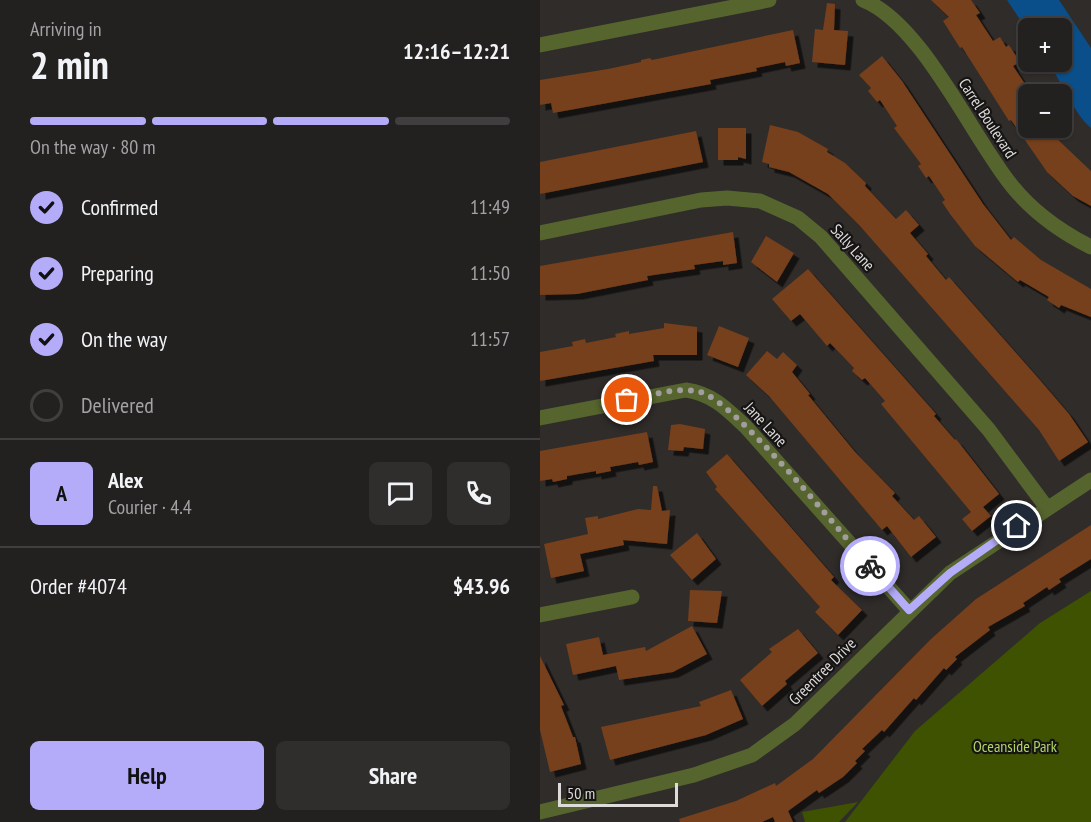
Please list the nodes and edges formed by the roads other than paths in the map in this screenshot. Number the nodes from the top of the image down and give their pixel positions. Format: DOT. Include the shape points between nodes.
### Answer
graph roads {
  1 [pos="769,0"];
  2 [pos="863,0"];
  3 [pos="540,45"];
  4 [pos="540,233"];
  5 [pos="1091,247"];
  6 [pos="540,418"];
  7 [pos="1091,480"];
  8 [pos="1047,508"];
  9 [pos="632,597"];
  10 [pos="909,610"];
  11 [pos="540,615"];
  12 [pos="540,812"];
  1 -- 3 [label="street"];
  2 -- 5 [label="street, Carrel Boulevard" via="894,20 933,67 1011,186 1034,211"];
  4 -- 8 [label="street, Sally Lane" via="701,200 727,198 778,207 821,237 989,430"];
  6 -- 10 [label="street, Jane Lane" via="686,390 717,400 746,427"];
  7 -- 8 [label="street, Greentree Drive"];
  8 -- 10 [label="street, Greentree Drive" via="950,573"];
  9 -- 11 [label="street"];
  10 -- 12 [label="street, Greentree Drive" via="795,724 752,754 694,775"];
}
